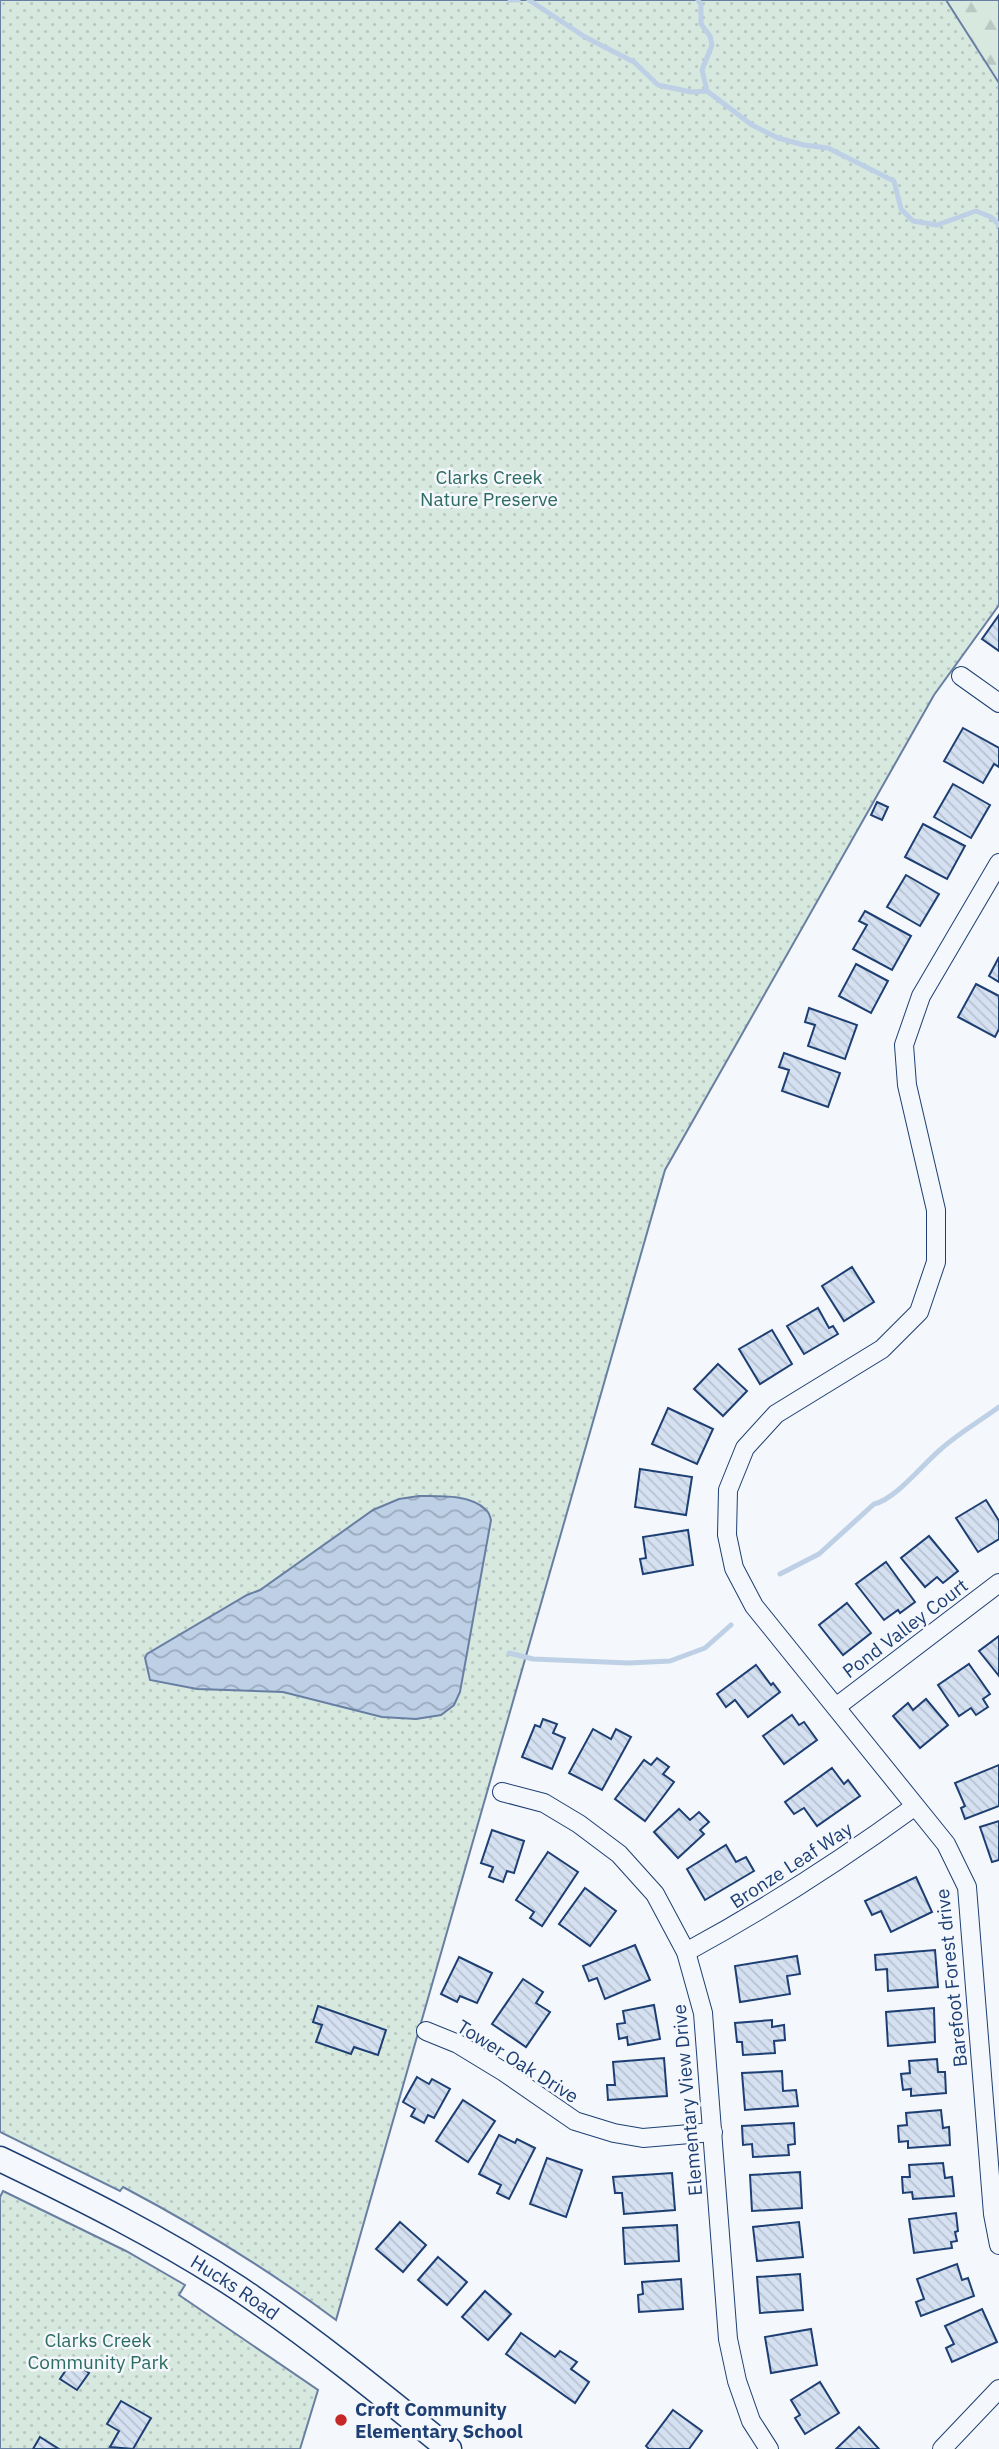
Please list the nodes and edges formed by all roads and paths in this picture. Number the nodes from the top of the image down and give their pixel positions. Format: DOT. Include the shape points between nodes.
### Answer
graph roads {
  1 [pos="961,676"];
  2 [pos="999,703"];
  3 [pos="999,863"];
  4 [pos="999,1583"];
  5 [pos="836,1707"];
  6 [pos="502,1792"];
  7 [pos="915,1807"];
  8 [pos="687,1952"];
  9 [pos="426,2031"];
  10 [pos="713,2132"];
  11 [pos="0,2159"];
  12 [pos="999,2245"];
  13 [pos="999,2389"];
  14 [pos="449,2449"];
  15 [pos="769,2449"];
  16 [pos="942,2449"];
  1 -- 2 [label="street"];
  3 -- 5 [label="street" via="921,996 904,1045 907,1085 936,1210 936,1262 919,1312 882,1349 776,1415 745,1448 728,1490 727,1535 734,1568 754,1606"];
  4 -- 5 [label="street, Pond Valley Court"];
  5 -- 7 [label="street, Barefoot Forest drive"];
  6 -- 8 [label="street, Elementary View Drive" via="544,1803 619,1854 655,1894"];
  7 -- 8 [label="street, Bronze Leaf Way" via="761,1912"];
  7 -- 12 [label="street, Barefoot Forest drive" via="946,1844 967,1887"];
  8 -- 10 [label="street, Elementary View Drive" via="703,2013"];
  9 -- 10 [label="street, Tower Oak Drive" via="493,2065 575,2121 643,2138"];
  10 -- 15 [label="street, Elementary View Drive" via="728,2339 751,2421"];
  11 -- 14 [label="main road, Hucks Road" via="165,2243 237,2288"];
  13 -- 16 [label="street"];
}
